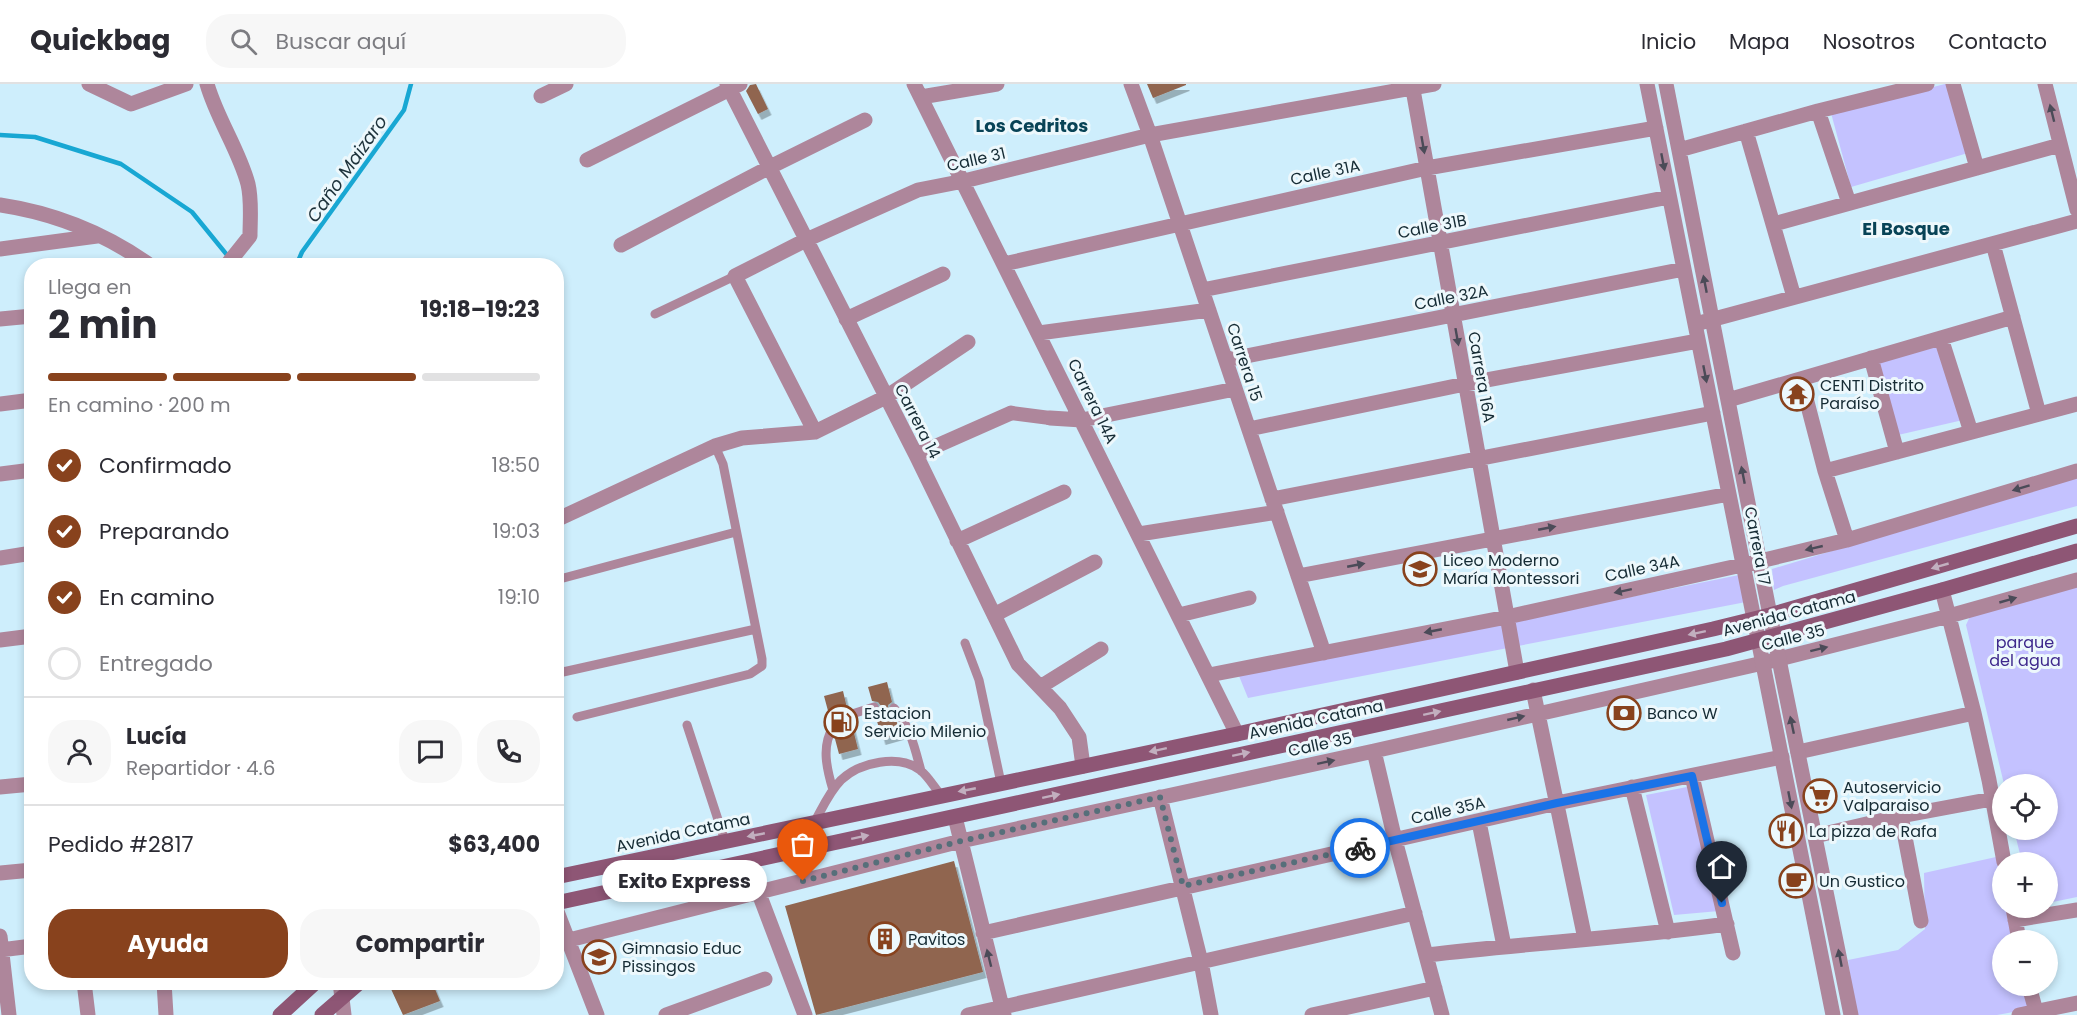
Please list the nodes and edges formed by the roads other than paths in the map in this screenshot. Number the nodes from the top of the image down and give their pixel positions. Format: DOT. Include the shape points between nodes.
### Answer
graph roads {
  1 [pos="89,84"];
  2 [pos="186,84"];
  3 [pos="207,84"];
  4 [pos="566,84"];
  5 [pos="997,84"];
  6 [pos="1131,84"];
  7 [pos="1434,84"];
  8 [pos="1647,84"];
  9 [pos="1666,84"];
  10 [pos="1927,84"];
  11 [pos="1953,84"];
  12 [pos="2045,84"];
  13 [pos="732,86"];
  14 [pos="1412,86"];
  15 [pos="918,91"];
  16 [pos="541,96"];
  17 [pos="1818,111"];
  18 [pos="865,120"];
  19 [pos="1656,128"];
  20 [pos="1746,131"];
  21 [pos="1150,135"];
  22 [pos="2060,145"];
  23 [pos="1678,150"];
  24 [pos="587,160"];
  25 [pos="768,168"];
  26 [pos="1427,168"];
  27 [pos="1977,168"];
  28 [pos="964,181"];
  29 [pos="1669,197"];
  30 [pos="1849,203"];
  31 [pos="0,205"];
  32 [pos="2077,210"];
  33 [pos="2077,221"];
  34 [pos="1180,223"];
  35 [pos="1774,224"];
  36 [pos="100,236"];
  37 [pos="806,240"];
  38 [pos="1440,243"];
  39 [pos="1993,244"];
  40 [pos="621,245"];
  41 [pos="0,249"];
  42 [pos="139,258"];
  43 [pos="232,258"];
  44 [pos="1004,264"];
  45 [pos="1684,269"];
  46 [pos="943,274"];
  47 [pos="735,276"];
  48 [pos="1202,290"];
  49 [pos="1794,297"];
  50 [pos="1209,310"];
  51 [pos="655,314"];
  52 [pos="1453,315"];
  53 [pos="24,316"];
  54 [pos="2013,317"];
  55 [pos="0,318"];
  56 [pos="846,319"];
  57 [pos="1712,319"];
  58 [pos="1695,324"];
  59 [pos="1039,333"];
  60 [pos="1941,338"];
  61 [pos="968,342"];
  62 [pos="1698,342"];
  63 [pos="1871,358"];
  64 [pos="1226,360"];
  65 [pos="1801,379"];
  66 [pos="1465,384"];
  67 [pos="1235,389"];
  68 [pos="886,397"];
  69 [pos="1728,400"];
  70 [pos="24,401"];
  71 [pos="0,404"];
  72 [pos="2077,404"];
  73 [pos="1011,413"];
  74 [pos="1713,413"];
  75 [pos="2039,414"];
  76 [pos="1050,418"];
  77 [pos="1082,420"];
  78 [pos="1249,429"];
  79 [pos="815,432"];
  80 [pos="1971,432"];
  81 [pos="715,446"];
  82 [pos="1897,452"];
  83 [pos="916,455"];
  84 [pos="1479,458"];
  85 [pos="24,471"];
  86 [pos="1825,471"];
  87 [pos="2077,471"];
  88 [pos="0,474"];
  89 [pos="1064,492"];
  90 [pos="1729,494"];
  91 [pos="1274,505"];
  92 [pos="564,516"];
  93 [pos="2077,526"];
  94 [pos="736,532"];
  95 [pos="1139,534"];
  96 [pos="1493,539"];
  97 [pos="1847,540"];
  98 [pos="957,541"];
  99 [pos="2077,551"];
  100 [pos="24,554"];
  101 [pos="0,558"];
  102 [pos="1760,561"];
  103 [pos="1095,562"];
  104 [pos="1743,564"];
  105 [pos="1298,576"];
  106 [pos="564,578"];
  107 [pos="2077,580"];
  108 [pos="1942,590"];
  109 [pos="1249,598"];
  110 [pos="994,615"];
  111 [pos="1179,615"];
  112 [pos="1770,615"];
  113 [pos="1949,616"];
  114 [pos="1507,617"];
  115 [pos="1754,619"];
  116 [pos="756,628"];
  117 [pos="1774,635"];
  118 [pos="24,637"];
  119 [pos="0,640"];
  120 [pos="1758,640"];
  121 [pos="965,643"];
  122 [pos="1101,649"];
  123 [pos="1324,653"];
  124 [pos="1779,659"];
  125 [pos="1762,663"];
  126 [pos="564,672"];
  127 [pos="1517,672"];
  128 [pos="1209,675"];
  129 [pos="1040,687"];
  130 [pos="1533,690"];
  131 [pos="874,707"];
  132 [pos="894,708"];
  133 [pos="1538,713"];
  134 [pos="1974,713"];
  135 [pos="849,715"];
  136 [pos="577,717"];
  137 [pos="687,725"];
  138 [pos="833,728"];
  139 [pos="1237,734"];
  140 [pos="1374,751"];
  141 [pos="1798,752"];
  142 [pos="1782,758"];
  143 [pos="1083,766"];
  144 [pos="921,771"];
  145 [pos="1692,776"];
  146 [pos="1001,783"];
  147 [pos="24,785"];
  148 [pos="0,787"];
  149 [pos="1632,788"];
  150 [pos="833,790"];
  151 [pos="941,795"];
  152 [pos="1160,797"];
  153 [pos="1992,799"];
  154 [pos="1557,803"];
  155 [pos="1900,816"];
  156 [pos="955,817"];
  157 [pos="1479,822"];
  158 [pos="814,824"];
  159 [pos="1815,836"];
  160 [pos="1395,840"];
  161 [pos="725,841"];
  162 [pos="961,841"];
  163 [pos="747,862"];
  164 [pos="24,871"];
  165 [pos="0,873"];
  166 [pos="564,875"];
  167 [pos="1183,886"];
  168 [pos="758,892"];
  169 [pos="564,901"];
  170 [pos="2077,910"];
  171 [pos="2058,911"];
  172 [pos="1415,913"];
  173 [pos="1921,921"];
  174 [pos="1727,924"];
  175 [pos="564,928"];
  176 [pos="1668,932"];
  177 [pos="983,933"];
  178 [pos="1585,939"];
  179 [pos="569,940"];
  180 [pos="0,945"];
  181 [pos="24,946"];
  182 [pos="1504,946"];
  183 [pos="1733,953"];
  184 [pos="1427,955"];
  185 [pos="1201,962"];
  186 [pos="765,979"];
  187 [pos="1435,988"];
  188 [pos="85,990"];
  189 [pos="164,990"];
  190 [pos="307,990"];
  191 [pos="341,990"];
  192 [pos="342,990"];
  193 [pos="342,990"];
  194 [pos="2032,996"];
  195 [pos="2077,1003"];
  196 [pos="690,1011"];
  197 [pos="1003,1012"];
  198 [pos="2036,1013"];
  199 [pos="9,1015"];
  200 [pos="88,1015"];
  201 [pos="166,1015"];
  202 [pos="280,1015"];
  203 [pos="322,1015"];
  204 [pos="344,1015"];
  205 [pos="353,1015"];
  206 [pos="597,1015"];
  207 [pos="666,1015"];
  208 [pos="805,1015"];
  209 [pos="968,1015"];
  210 [pos="1211,1015"];
  211 [pos="1312,1015"];
  212 [pos="1442,1015"];
  213 [pos="1833,1015"];
  214 [pos="1851,1015"];
  215 [pos="2019,1015"];
  1 -- 2 [label="street" via="131,104"];
  3 -- 43 [label="street" via="248,185 250,236"];
  4 -- 16 [label="street"];
  5 -- 15 [label="street"];
  6 -- 21 [label="street, Carrera 15"];
  7 -- 14 [label="street, Calle 31"];
  8 -- 19 [label="street, Carrera 17"];
  9 -- 23 [label="street, Carrera 17"];
  10 -- 17 [label="street"];
  11 -- 27 [label="street"];
  22 -- 12 [label="street, one-way"];
  13 -- 24 [label="street"];
  13 -- 25 [label="street, Carrera 14"];
  14 -- 21 [label="street, Calle 31"];
  14 -- 26 [label="street, Carrera 16A, one-way"];
  15 -- 28 [label="street, Carrera 14A"];
  17 -- 20 [label="street"];
  17 -- 30 [label="street"];
  18 -- 25 [label="street"];
  19 -- 26 [label="street, Calle 31A"];
  19 -- 29 [label="street, Carrera 17, one-way"];
  20 -- 23 [label="street"];
  20 -- 35 [label="street"];
  21 -- 28 [label="street, Calle 31"];
  21 -- 34 [label="street, Carrera 15"];
  22 -- 27 [label="street"];
  22 -- 32 [label="street"];
  57 -- 23 [label="street, Carrera 17, one-way"];
  25 -- 37 [label="street, Carrera 14"];
  25 -- 40 [label="street"];
  26 -- 34 [label="street, Calle 31A"];
  26 -- 38 [label="street, Carrera 16A"];
  27 -- 30 [label="street"];
  28 -- 37 [label="street, Calle 31" via="918,190"];
  28 -- 44 [label="street, Carrera 14A"];
  29 -- 38 [label="street, Calle 31B"];
  29 -- 45 [label="street, Carrera 17"];
  30 -- 35 [label="street"];
  31 -- 36 [label="street" via="44,214"];
  33 -- 39 [label="street"];
  34 -- 44 [label="street, Calle 31A"];
  34 -- 48 [label="street, Carrera 15"];
  35 -- 49 [label="street"];
  36 -- 41 [label="street"];
  36 -- 42 [label="street"];
  37 -- 47 [label="street, Calle 31"];
  37 -- 56 [label="street, Carrera 14"];
  38 -- 48 [label="street, Calle 31B"];
  38 -- 52 [label="street, Carrera 16A"];
  39 -- 49 [label="street"];
  39 -- 54 [label="street"];
  44 -- 59 [label="street, Carrera 14A"];
  45 -- 52 [label="street, Calle 32A"];
  45 -- 58 [label="street, Carrera 17"];
  46 -- 56 [label="street"];
  47 -- 51 [label="lane, Calle 31"];
  47 -- 79 [label="street"];
  48 -- 50 [label="street, Carrera 15"];
  49 -- 57 [label="street"];
  50 -- 59 [label="street"];
  50 -- 64 [label="street, Carrera 15"];
  52 -- 64 [label="street, Calle 32A"];
  52 -- 66 [label="street, Carrera 16A, one-way"];
  53 -- 55 [label="street"];
  54 -- 60 [label="street"];
  54 -- 75 [label="street"];
  56 -- 68 [label="street, Carrera 14"];
  57 -- 58 [label="street"];
  57 -- 69 [label="street, Carrera 17"];
  58 -- 62 [label="street, Carrera 17"];
  59 -- 77 [label="street, Carrera 14A"];
  60 -- 63 [label="street"];
  60 -- 80 [label="street"];
  61 -- 68 [label="street"];
  62 -- 66 [label="street"];
  62 -- 74 [label="street, Carrera 17, one-way"];
  63 -- 65 [label="street"];
  63 -- 82 [label="street"];
  64 -- 67 [label="street, Carrera 15"];
  65 -- 69 [label="street"];
  65 -- 86 [label="street"];
  66 -- 78 [label="street"];
  66 -- 84 [label="street, Carrera 16A"];
  67 -- 77 [label="street"];
  67 -- 78 [label="street, Carrera 15"];
  68 -- 79 [label="street"];
  68 -- 83 [label="street, Carrera 14"];
  102 -- 69 [label="street, Carrera 17, one-way"];
  70 -- 71 [label="street"];
  72 -- 75 [label="street"];
  73 -- 76 [label="street"];
  73 -- 83 [label="street"];
  74 -- 84 [label="street"];
  74 -- 90 [label="street, Carrera 17"];
  75 -- 80 [label="street"];
  76 -- 77 [label="street"];
  77 -- 95 [label="street, Carrera 14A"];
  78 -- 91 [label="street, Carrera 15"];
  79 -- 81 [label="street" via="742,438"];
  80 -- 82 [label="street"];
  81 -- 92 [label="street"];
  81 -- 94 [label="lane" via="723,464"];
  82 -- 86 [label="street"];
  83 -- 98 [label="street, Carrera 14"];
  84 -- 91 [label="street"];
  84 -- 96 [label="street, Carrera 16A"];
  85 -- 88 [label="street"];
  86 -- 97 [label="street"];
  87 -- 97 [label="street, Calle 34A, one-way"];
  89 -- 98 [label="street"];
  96 -- 90 [label="street, one-way"];
  90 -- 104 [label="street, Carrera 17"];
  91 -- 95 [label="street"];
  91 -- 105 [label="street, Carrera 15"];
  93 -- 112 [label="main road, Avenida Catama, one-way"];
  94 -- 106 [label="lane"];
  94 -- 116 [label="lane"];
  95 -- 111 [label="street, Carrera 14A"];
  105 -- 96 [label="street, one-way"];
  96 -- 114 [label="street, Carrera 16A"];
  97 -- 102 [label="street, Calle 34A, one-way"];
  98 -- 110 [label="street, Carrera 14"];
  99 -- 108 [label="main road, Avenida Catama"];
  100 -- 101 [label="street"];
  102 -- 104 [label="street, Calle 34A"];
  102 -- 112 [label="street, Carrera 17"];
  103 -- 110 [label="street"];
  104 -- 114 [label="street, Calle 34A, one-way"];
  104 -- 115 [label="street, Carrera 17"];
  105 -- 123 [label="street, Carrera 15"];
  113 -- 107 [label="street, Calle 35, one-way"];
  108 -- 113 [label="street"];
  108 -- 117 [label="main road, Avenida Catama"];
  109 -- 111 [label="street"];
  110 -- 129 [label="street, Carrera 14" via="1018,664"];
  111 -- 128 [label="street, Carrera 14A"];
  112 -- 115 [label="main road, Avenida Catama"];
  112 -- 117 [label="street, Carrera 17"];
  124 -- 113 [label="street, Calle 35, one-way"];
  113 -- 134 [label="street"];
  114 -- 123 [label="street, Calle 34A, one-way"];
  114 -- 127 [label="street, Carrera 16A"];
  115 -- 120 [label="street, Carrera 17"];
  115 -- 127 [label="main road, Avenida Catama, one-way"];
  116 -- 126 [label="lane"];
  116 -- 136 [label="lane" via="762,659 757,671"];
  117 -- 120 [label="main road, Avenida Catama"];
  117 -- 124 [label="street, Carrera 17"];
  118 -- 119 [label="street"];
  120 -- 125 [label="street, Carrera 17"];
  120 -- 130 [label="main road, Avenida Catama"];
  121 -- 146 [label="lane" via="979,680"];
  122 -- 129 [label="street"];
  123 -- 128 [label="street, Calle 34A"];
  124 -- 125 [label="street, Calle 35"];
  141 -- 124 [label="street, Carrera 17, one-way"];
  125 -- 133 [label="street, Calle 35"];
  125 -- 142 [label="street, Carrera 17"];
  127 -- 139 [label="main road, Avenida Catama"];
  128 -- 139 [label="street, Carrera 14A"];
  129 -- 143 [label="street, Carrera 14" via="1079,737"];
  130 -- 133 [label="street"];
  156 -- 130 [label="main road, Avenida Catama, one-way"];
  131 -- 135 [label="lane"];
  132 -- 144 [label="lane" via="908,730"];
  140 -- 133 [label="street, Calle 35, one-way"];
  133 -- 154 [label="street"];
  134 -- 141 [label="street"];
  134 -- 153 [label="street"];
  137 -- 161 [label="lane"];
  138 -- 150 [label="lane" via="826,746"];
  139 -- 143 [label="main road, Avenida Catama, one-way"];
  152 -- 140 [label="street, Calle 35, one-way"];
  140 -- 160 [label="street"];
  141 -- 159 [label="street, Carrera 17"];
  142 -- 145 [label="street, Calle 35A"];
  142 -- 213 [label="street, Carrera 17, one-way"];
  143 -- 146 [label="main road, Avenida Catama"];
  144 -- 150 [label="lane" via="908,763 876,763 843,778"];
  144 -- 151 [label="lane"];
  145 -- 149 [label="street, Calle 35A"];
  145 -- 174 [label="street"];
  146 -- 151 [label="main road, Avenida Catama, one-way"];
  147 -- 148 [label="street"];
  149 -- 154 [label="street, Calle 35A"];
  149 -- 176 [label="street"];
  150 -- 158 [label="lane"];
  151 -- 158 [label="main road, Avenida Catama"];
  152 -- 162 [label="street, Calle 35"];
  152 -- 167 [label="street"];
  153 -- 155 [label="street"];
  154 -- 157 [label="street, Calle 35A"];
  154 -- 178 [label="street"];
  155 -- 159 [label="street"];
  155 -- 173 [label="street"];
  156 -- 162 [label="street"];
  163 -- 156 [label="main road, Avenida Catama, one-way"];
  157 -- 160 [label="street, Calle 35A"];
  157 -- 182 [label="street"];
  158 -- 161 [label="main road, Avenida Catama, one-way"];
  214 -- 159 [label="street, Carrera 17, one-way"];
  160 -- 167 [label="street, Calle 35A"];
  160 -- 172 [label="street"];
  161 -- 166 [label="main road, Avenida Catama"];
  162 -- 168 [label="street, Calle 35"];
  162 -- 177 [label="street"];
  163 -- 168 [label="street"];
  163 -- 169 [label="main road, Avenida Catama"];
  164 -- 165 [label="street"];
  167 -- 177 [label="street, Calle 35A"];
  167 -- 185 [label="street"];
  168 -- 179 [label="street, Calle 35"];
  168 -- 208 [label="street"];
  170 -- 171 [label="street"];
  172 -- 184 [label="street"];
  172 -- 185 [label="street"];
  174 -- 176 [label="street"];
  174 -- 183 [label="street"];
  175 -- 179 [label="street"];
  176 -- 178 [label="street"];
  197 -- 177 [label="street, one-way"];
  178 -- 182 [label="street"];
  179 -- 206 [label="street"];
  180 -- 181 [label="street"];
  180 -- 199 [label="street"];
  182 -- 184 [label="street"];
  184 -- 187 [label="street"];
  185 -- 197 [label="street"];
  185 -- 210 [label="street"];
  186 -- 196 [label="street"];
  187 -- 211 [label="street"];
  187 -- 212 [label="street"];
  188 -- 200 [label="street"];
  189 -- 201 [label="street"];
  190 -- 202 [label="main road"];
  191 -- 203 [label="main road"];
  192 -- 204 [label="street"];
  193 -- 205 [label="street"];
  194 -- 198 [label="street"];
  195 -- 198 [label="street"];
  196 -- 207 [label="street"];
  197 -- 209 [label="street"];
  198 -- 215 [label="street"];
}
